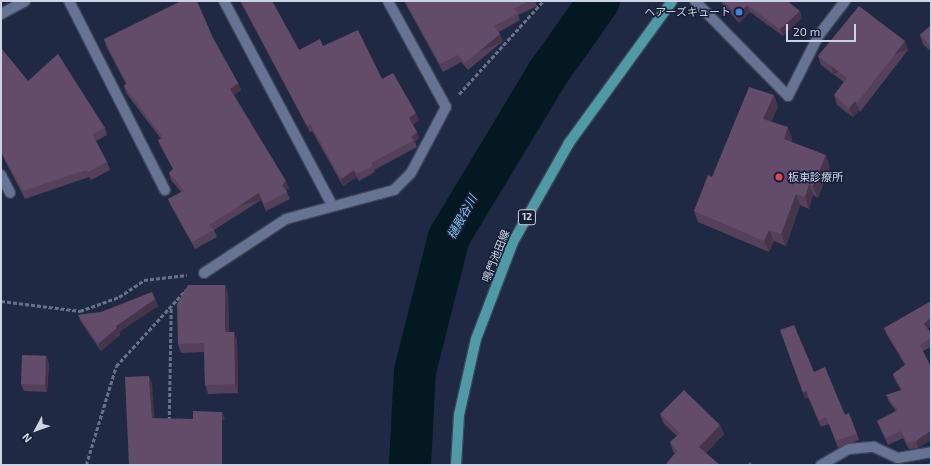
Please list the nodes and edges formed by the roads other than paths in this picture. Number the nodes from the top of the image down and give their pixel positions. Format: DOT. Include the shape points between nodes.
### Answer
graph roads {
  1 [pos="25,1"];
  2 [pos="69,1"];
  3 [pos="224,1"];
  4 [pos="388,1"];
  5 [pos="672,1"];
  6 [pos="695,1"];
  7 [pos="844,1"];
  8 [pos="1,14"];
  9 [pos="1,175"];
  10 [pos="165,190"];
  11 [pos="10,192"];
  12 [pos="332,205"];
  13 [pos="204,273"];
  14 [pos="931,452"];
  15 [pos="900,461"];
  16 [pos="456,465"];
  17 [pos="821,465"];
  1 -- 8 [label="street"];
  2 -- 10 [label="street"];
  3 -- 12 [label="street"];
  4 -- 12 [label="street" via="446,108 411,173 394,190"];
  5 -- 16 [label="main road, 鳴門池田線 / 12" via="569,143 513,242 476,339 459,415"];
  6 -- 7 [label="street" via="788,96 819,35"];
  9 -- 11 [label="street"];
  12 -- 13 [label="street" via="286,219"];
  14 -- 15 [label="street"];
  15 -- 17 [label="street" via="874,447 849,449"];
}
